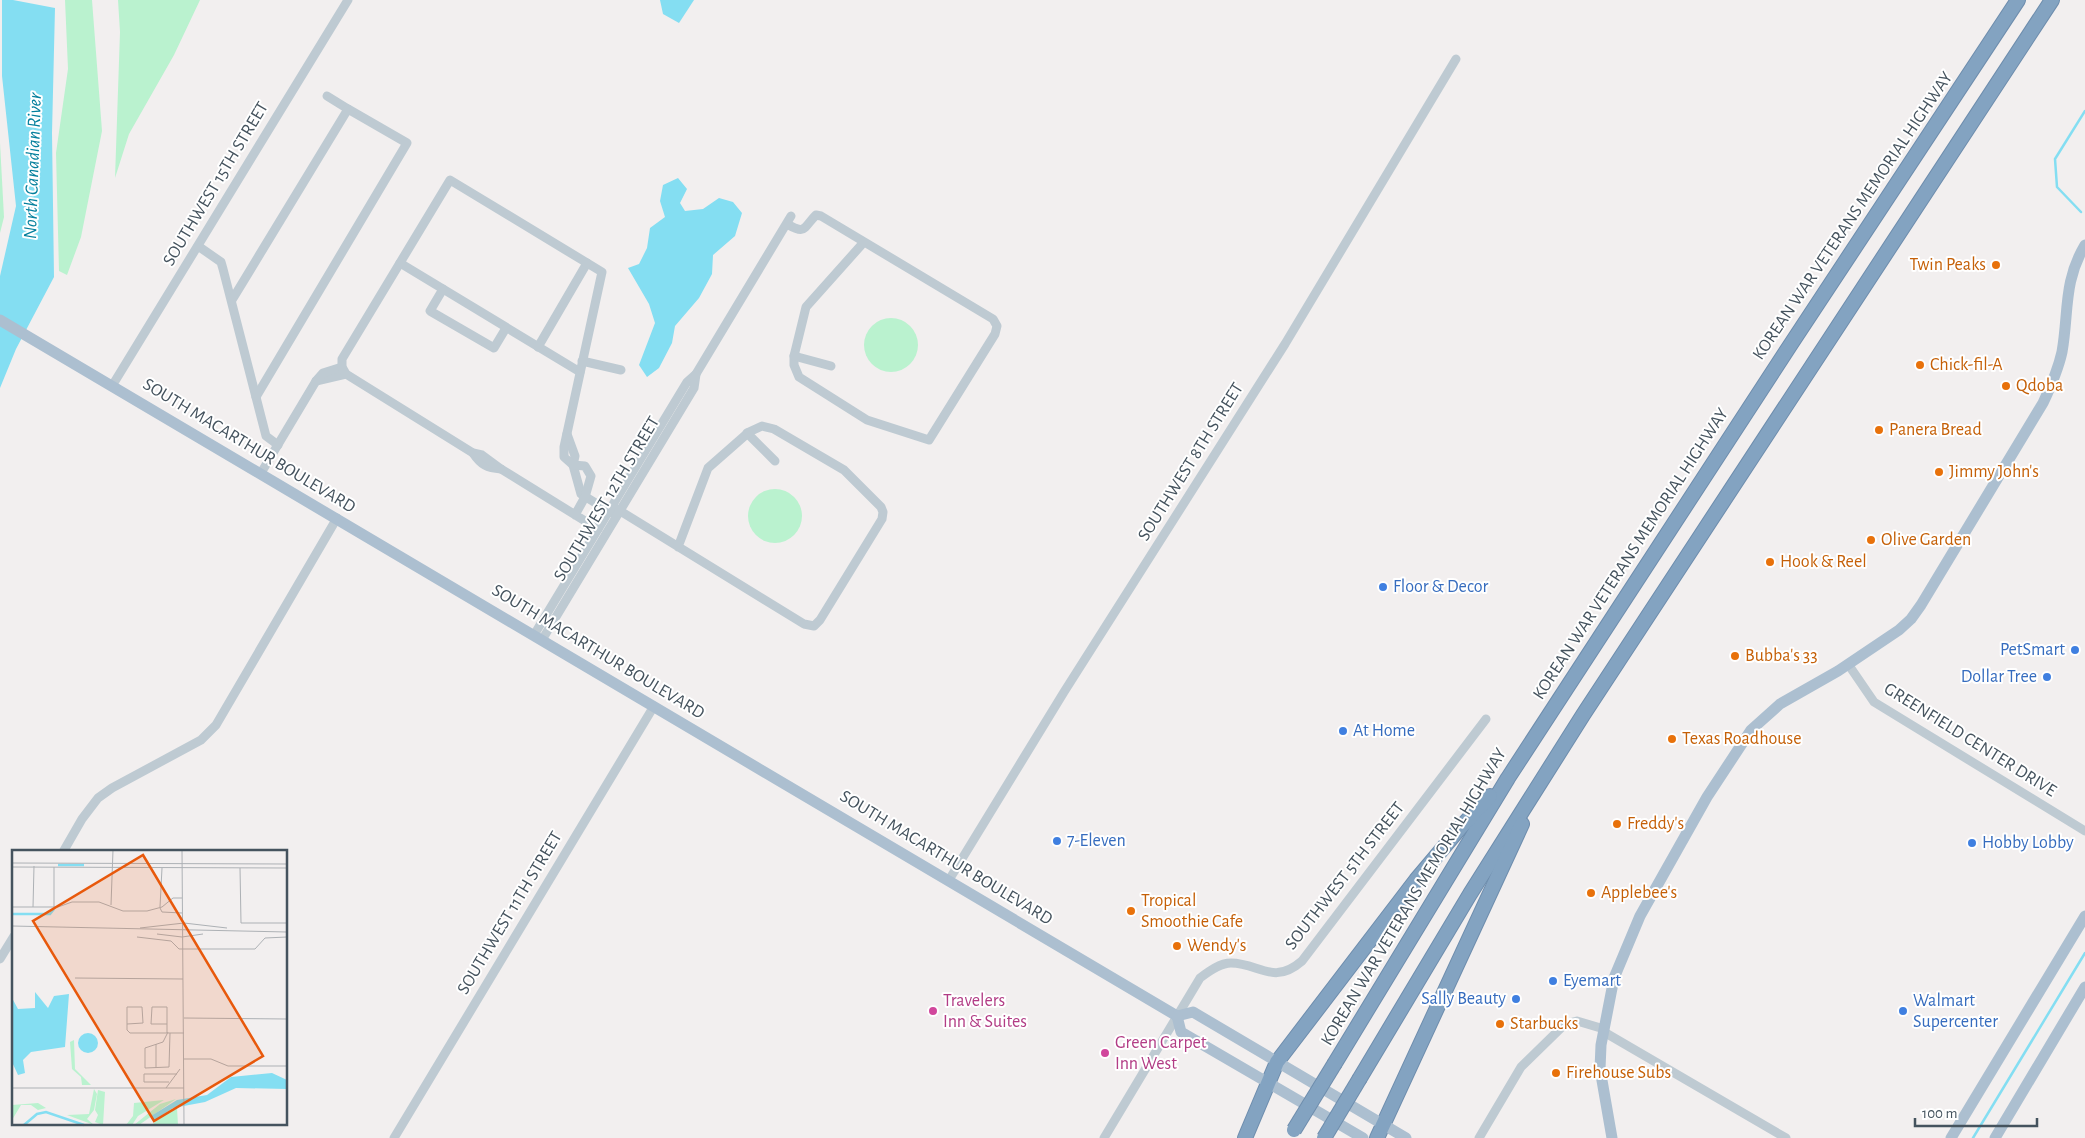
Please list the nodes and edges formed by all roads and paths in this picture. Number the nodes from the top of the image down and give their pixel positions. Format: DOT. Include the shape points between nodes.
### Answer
graph roads {
  1 [pos="348,0"];
  2 [pos="2018,0"];
  3 [pos="2052,0"];
  4 [pos="1456,59"];
  5 [pos="327,96"];
  6 [pos="348,108"];
  7 [pos="864,242"];
  8 [pos="2085,245"];
  9 [pos="198,246"];
  10 [pos="400,263"];
  11 [pos="588,263"];
  12 [pos="443,289"];
  13 [pos="232,300"];
  14 [pos="0,320"];
  15 [pos="506,328"];
  16 [pos="538,347"];
  17 [pos="794,356"];
  18 [pos="582,361"];
  19 [pos="831,366"];
  20 [pos="621,370"];
  21 [pos="344,371"];
  22 [pos="580,372"];
  23 [pos="112,386"];
  24 [pos="256,397"];
  25 [pos="747,433"];
  26 [pos="278,444"];
  27 [pos="775,461"];
  28 [pos="573,466"];
  29 [pos="261,473"];
  30 [pos="586,497"];
  31 [pos="614,511"];
  32 [pos="575,515"];
  33 [pos="337,518"];
  34 [pos="598,529"];
  35 [pos="678,548"];
  36 [pos="538,637"];
  37 [pos="1848,664"];
  38 [pos="654,706"];
  39 [pos="1486,719"];
  40 [pos="1508,778"];
  41 [pos="1537,786"];
  42 [pos="2085,831"];
  43 [pos="64,850"];
  44 [pos="949,880"];
  45 [pos="2085,916"];
  46 [pos="12,939"];
  47 [pos="0,959"];
  48 [pos="2085,987"];
  49 [pos="1177,1016"];
  50 [pos="1604,1030"];
  51 [pos="1277,1062"];
  52 [pos="1269,1083"];
  53 [pos="1383,1125"];
  54 [pos="1292,1134"];
  55 [pos="394,1138"];
  56 [pos="1104,1138"];
  57 [pos="1245,1138"];
  58 [pos="1324,1138"];
  59 [pos="1363,1138"];
  60 [pos="1377,1138"];
  61 [pos="1406,1138"];
  62 [pos="1479,1138"];
  63 [pos="1612,1138"];
  64 [pos="1786,1138"];
  65 [pos="1950,1138"];
  66 [pos="1995,1138"];
  1 -- 9 [label="street, SOUTHWEST 15TH STREET"];
  2 -- 40 [label="highway, KOREAN WAR VETERANS MEMORIAL HIGHWAY"];
  3 -- 41 [label="highway"];
  4 -- 44 [label="street, SOUTHWEST 8TH STREET" via="1285,344"];
  5 -- 6 [label="street"];
  6 -- 13 [label="street"];
  6 -- 24 [label="street" via="407,144"];
  7 -- 17 [label="street" via="806,307"];
  7 -- 17 [label="street" via="993,319 997,326 995,334 929,440 867,420 799,377"];
  7 -- 31 [label="street, SOUTHWEST 12TH STREET" via="821,216 816,215 802,230 789,220 696,374 694,388"];
  8 -- 37 [label="main road" via="2068,288 2058,366 2043,403 1911,618 1899,630"];
  9 -- 13 [label="street" via="220,262"];
  9 -- 23 [label="street, SOUTHWEST 15TH STREET"];
  10 -- 11 [label="street" via="450,180"];
  10 -- 12 [label="street"];
  10 -- 21 [label="street" via="342,358"];
  11 -- 16 [label="street"];
  11 -- 18 [label="street" via="602,272"];
  12 -- 15 [label="street"];
  12 -- 15 [label="street" via="430,310 494,348"];
  13 -- 24 [label="street"];
  14 -- 23 [label="main road, SOUTH MACARTHUR BOULEVARD"];
  15 -- 16 [label="street"];
  16 -- 22 [label="street"];
  17 -- 19 [label="street"];
  18 -- 20 [label="street"];
  18 -- 22 [label="street"];
  21 -- 26 [label="street" via="316,381"];
  21 -- 32 [label="street" via="473,453 487,468 501,469"];
  22 -- 28 [label="street" via="567,433 576,456"];
  23 -- 29 [label="main road, SOUTH MACARTHUR BOULEVARD"];
  24 -- 26 [label="street" via="266,436"];
  25 -- 27 [label="street"];
  25 -- 35 [label="street" via="708,468"];
  25 -- 35 [label="street" via="754,428 768,426 844,470 881,507 882,519 872,536 814,626 804,624"];
  26 -- 29 [label="street"];
  28 -- 30 [label="street" via="581,494"];
  28 -- 30 [label="street" via="585,466 591,476"];
  29 -- 33 [label="main road, SOUTH MACARTHUR BOULEVARD"];
  30 -- 31 [label="street"];
  30 -- 32 [label="street"];
  31 -- 34 [label="street, SOUTHWEST 12TH STREET"];
  31 -- 35 [label="street"];
  31 -- 36 [label="street, SOUTHWEST 12TH STREET"];
  32 -- 34 [label="street"];
  33 -- 36 [label="main road, SOUTH MACARTHUR BOULEVARD"];
  33 -- 43 [label="street" via="216,725 201,740 98,798"];
  34 -- 36 [label="street, SOUTHWEST 12TH STREET"];
  36 -- 38 [label="main road, SOUTH MACARTHUR BOULEVARD"];
  37 -- 42 [label="street, GREENFIELD CENTER DRIVE" via="1874,702"];
  37 -- 50 [label="main road" via="1780,704 1751,730 1707,797 1640,916 1614,978"];
  38 -- 44 [label="main road, SOUTH MACARTHUR BOULEVARD"];
  38 -- 55 [label="street, SOUTHWEST 11TH STREET"];
  39 -- 49 [label="street, SOUTHWEST 5TH STREET" via="1302,961 1283,972 1274,973 1230,963 1214,968 1200,978"];
  40 -- 51 [label="highway" via="1416,880"];
  40 -- 54 [label="highway, KOREAN WAR VETERANS MEMORIAL HIGHWAY, bridge"];
  41 -- 53 [label="highway" via="1510,852"];
  41 -- 58 [label="highway, bridge"];
  44 -- 49 [label="main road, SOUTH MACARTHUR BOULEVARD"];
  45 -- 65 [label="main road"];
  46 -- 47 [label="street"];
  48 -- 66 [label="main road"];
  49 -- 51 [label="main road, SOUTH MACARTHUR BOULEVARD" via="1193,1012"];
  49 -- 52 [label="main road, SOUTH MACARTHUR BOULEVARD" via="1181,1032"];
  49 -- 56 [label="street, SOUTHWEST 5TH STREET"];
  50 -- 62 [label="street" via="1577,1021 1564,1024 1522,1067"];
  50 -- 63 [label="main road" via="1600,1068"];
  50 -- 64 [label="street"];
  51 -- 52 [label="highway"];
  51 -- 53 [label="main road, SOUTH MACARTHUR BOULEVARD"];
  52 -- 57 [label="highway"];
  52 -- 59 [label="main road, SOUTH MACARTHUR BOULEVARD"];
  53 -- 60 [label="highway"];
  53 -- 61 [label="main road, SOUTH MACARTHUR BOULEVARD"];
}
